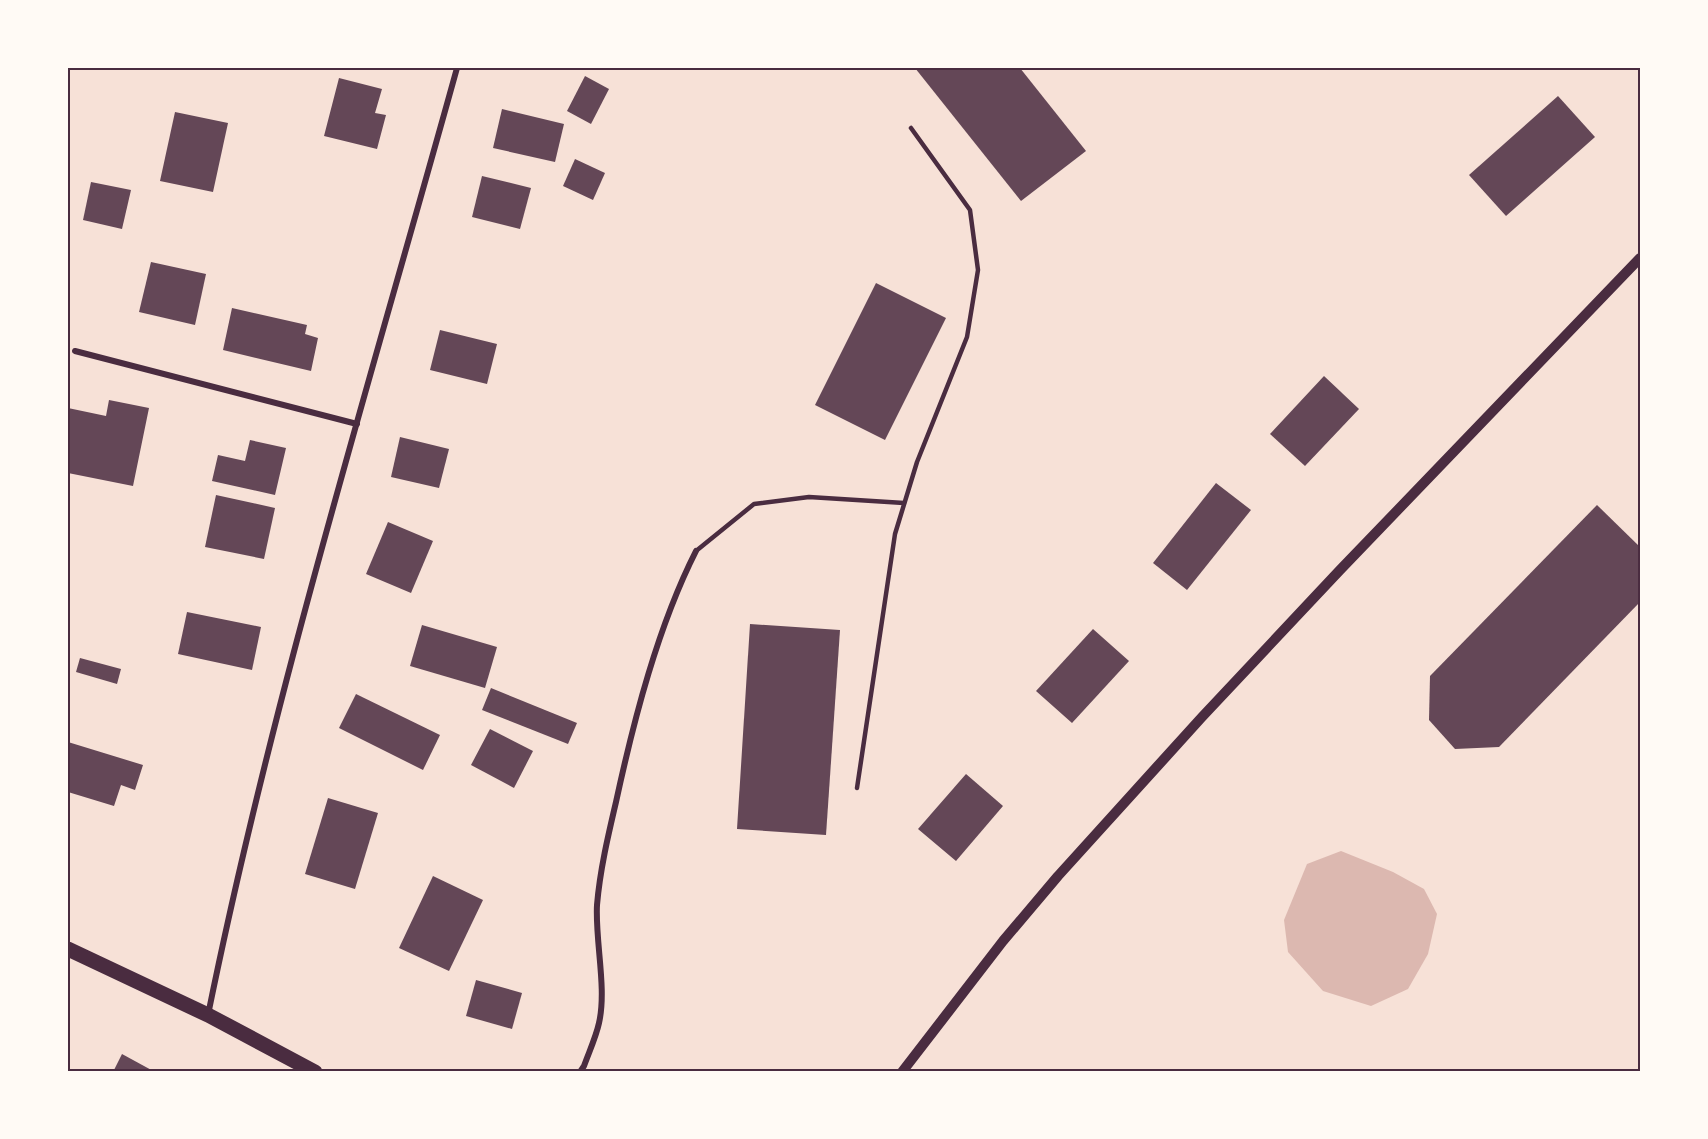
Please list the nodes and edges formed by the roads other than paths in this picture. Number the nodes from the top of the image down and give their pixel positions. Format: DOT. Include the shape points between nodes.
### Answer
graph roads {
  1 [pos="457,68"];
  2 [pos="911,128"];
  3 [pos="1641,258"];
  4 [pos="75,351"];
  5 [pos="357,424"];
  6 [pos="904,503"];
  7 [pos="696,551"];
  8 [pos="857,788"];
  9 [pos="68,949"];
  10 [pos="208,1015"];
  11 [pos="315,1071"];
  12 [pos="580,1071"];
  13 [pos="902,1071"];
  1 -- 5 [label="street"];
  2 -- 6 [label="lane" via="970,210 978,270 967,338"];
  3 -- 13 [label="street" via="1202,717 1017,924"];
  4 -- 5 [label="street"];
  5 -- 10 [label="street" via="290,669"];
  6 -- 7 [label="lane" via="809,497 754,504"];
  6 -- 8 [label="lane" via="894,534"];
  7 -- 12 [label="street" via="664,626 626,755 597,906 599,1022"];
  9 -- 10 [label="main road"];
  10 -- 11 [label="main road"];
}
